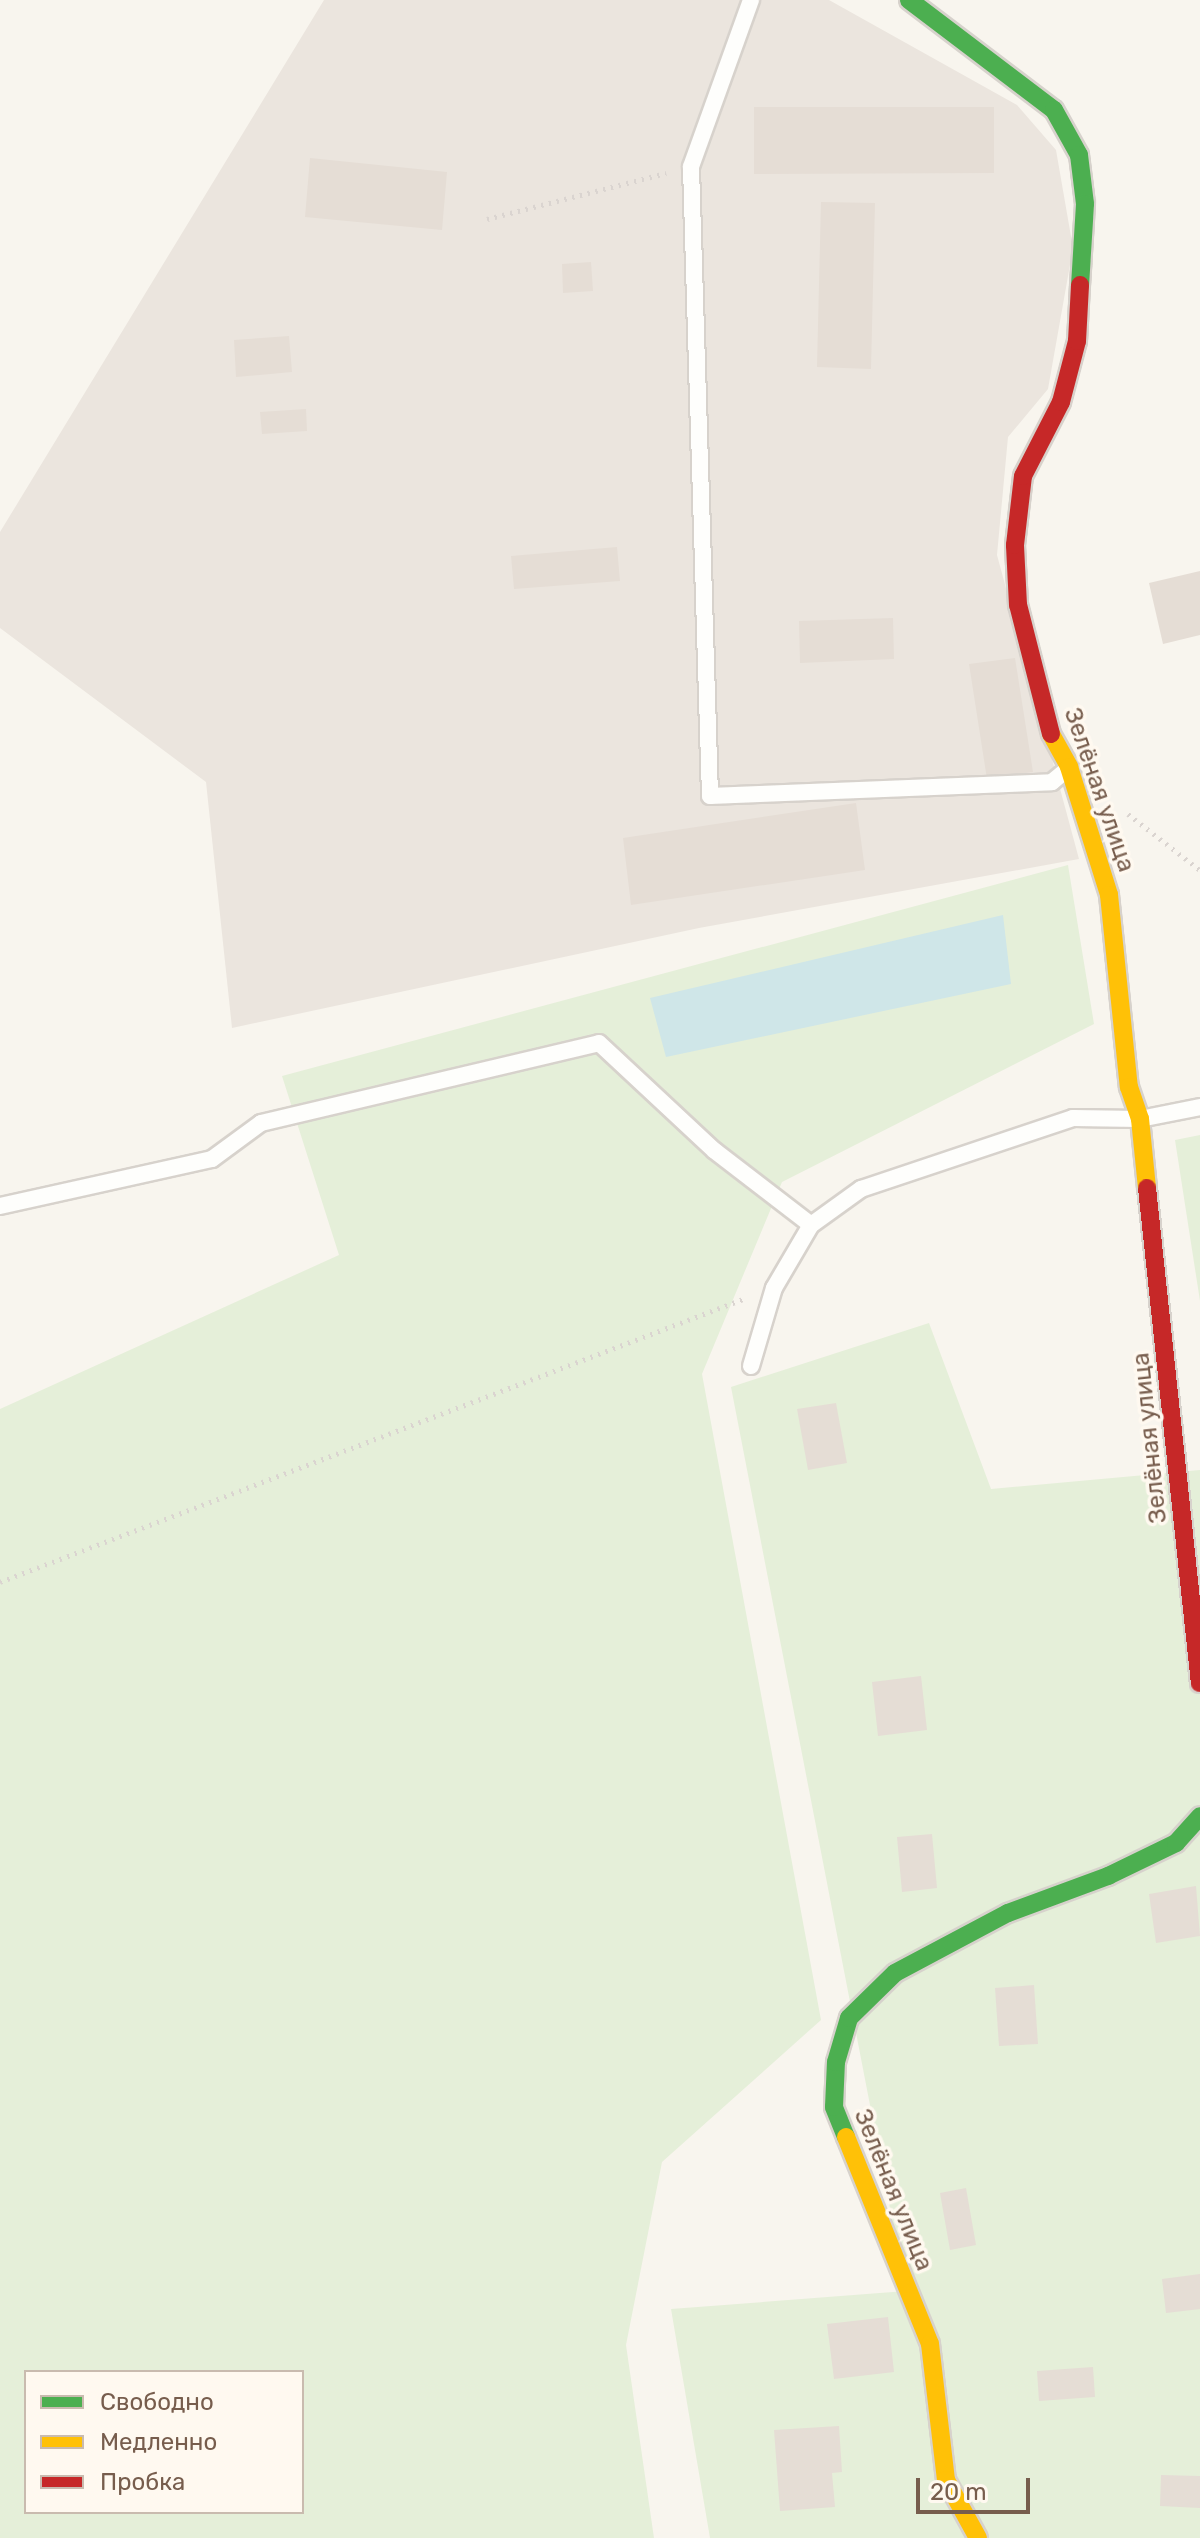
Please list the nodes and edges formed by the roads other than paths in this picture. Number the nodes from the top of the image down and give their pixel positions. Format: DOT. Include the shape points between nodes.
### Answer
graph roads {
  1 [pos="751,0"];
  2 [pos="909,0"];
  3 [pos="1069,767"];
  4 [pos="1200,1107"];
  5 [pos="1140,1119"];
  6 [pos="0,1206"];
  7 [pos="811,1225"];
  8 [pos="751,1366"];
  9 [pos="1200,1683"];
  10 [pos="1200,1816"];
  11 [pos="978,2538"];
  1 -- 3 [label="lane" via="691,167 710,796 1052,782"];
  2 -- 3 [label="street, Зелёная улица" via="1054,110 1079,155 1085,204 1077,341 1061,402 1023,476 1015,545 1018,605 1054,744"];
  3 -- 5 [label="street, Зелёная улица" via="1109,895 1129,1087"];
  4 -- 5 [label="lane"];
  5 -- 7 [label="lane" via="1073,1118 861,1189"];
  5 -- 9 [label="street, Зелёная улица"];
  6 -- 7 [label="lane" via="212,1159 261,1123 599,1043 715,1151"];
  7 -- 8 [label="lane" via="774,1288"];
  10 -- 11 [label="street, Зелёная улица" via="1176,1843 1108,1876 1008,1913 895,1973 849,2018 840,2047 834,2107 930,2344 946,2480"];
}
